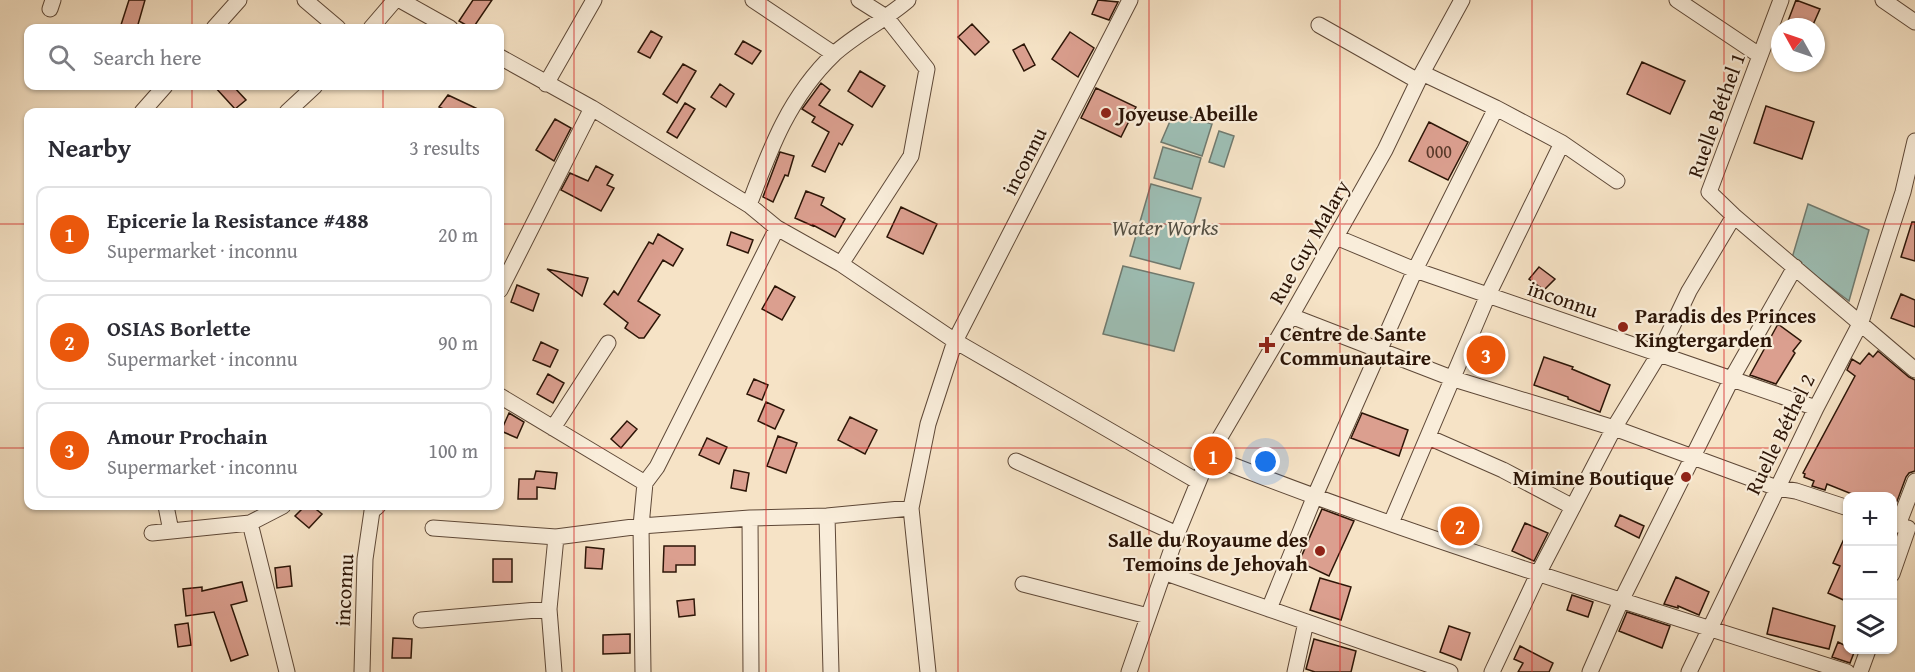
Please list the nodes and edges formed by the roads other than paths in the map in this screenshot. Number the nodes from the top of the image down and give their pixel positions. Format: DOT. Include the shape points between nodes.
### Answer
graph roads {
  1 [pos="239,0"];
  2 [pos="305,0"];
  3 [pos="395,0"];
  4 [pos="400,0"];
  5 [pos="594,0"];
  6 [pos="753,0"];
  7 [pos="859,0"];
  8 [pos="908,0"];
  9 [pos="1130,0"];
  10 [pos="1462,0"];
  11 [pos="1677,0"];
  12 [pos="1781,0"];
  13 [pos="1883,0"];
  14 [pos="886,17"];
  15 [pos="1915,22"];
  16 [pos="218,24"];
  17 [pos="333,24"];
  18 [pos="374,24"];
  19 [pos="443,24"];
  20 [pos="1319,25"];
  21 [pos="834,54"];
  22 [pos="1759,55"];
  23 [pos="504,59"];
  24 [pos="1420,77"];
  25 [pos="546,84"];
  26 [pos="161,90"];
  27 [pos="311,90"];
  28 [pos="146,108"];
  29 [pos="292,108"];
  30 [pos="591,108"];
  31 [pos="1496,108"];
  32 [pos="1915,141"];
  33 [pos="1562,143"];
  34 [pos="1617,181"];
  35 [pos="749,205"];
  36 [pos="1734,216"];
  37 [pos="777,228"];
  38 [pos="1336,237"];
  39 [pos="841,264"];
  40 [pos="1795,267"];
  41 [pos="1415,270"];
  42 [pos="504,282"];
  43 [pos="1488,295"];
  44 [pos="1291,316"];
  45 [pos="1861,322"];
  46 [pos="955,341"];
  47 [pos="608,343"];
  48 [pos="1379,349"];
  49 [pos="1659,354"];
  50 [pos="1915,370"];
  51 [pos="1732,378"];
  52 [pos="1454,379"];
  53 [pos="504,398"];
  54 [pos="1816,408"];
  55 [pos="553,428"];
  56 [pos="1614,428"];
  57 [pos="1428,437"];
  58 [pos="1209,456"];
  59 [pos="1693,458"];
  60 [pos="1016,461"];
  61 [pos="1197,481"];
  62 [pos="1915,481"];
  63 [pos="645,483"];
  64 [pos="1777,488"];
  65 [pos="1314,498"];
  66 [pos="1843,506"];
  67 [pos="1573,507"];
  68 [pos="911,508"];
  69 [pos="166,510"];
  70 [pos="274,510"];
  71 [pos="372,510"];
  72 [pos="826,516"];
  73 [pos="750,518"];
  74 [pos="250,523"];
  75 [pos="1391,523"];
  76 [pos="641,526"];
  77 [pos="1903,527"];
  78 [pos="433,528"];
  79 [pos="171,531"];
  80 [pos="152,533"];
  81 [pos="1177,534"];
  82 [pos="556,537"];
  83 [pos="1897,555"];
  84 [pos="1163,572"];
  85 [pos="1538,574"];
  86 [pos="1023,584"];
  87 [pos="1621,601"];
  88 [pos="549,609"];
  89 [pos="1269,609"];
  90 [pos="1148,616"];
  91 [pos="421,620"];
  92 [pos="1306,622"];
  93 [pos="1709,628"];
  94 [pos="1867,654"];
  95 [pos="287,672"];
  96 [pos="362,672"];
  97 [pos="554,672"];
  98 [pos="643,672"];
  99 [pos="752,672"];
  100 [pos="831,672"];
  101 [pos="928,672"];
  102 [pos="1131,672"];
  103 [pos="1295,672"];
  104 [pos="1450,672"];
  105 [pos="1492,672"];
  106 [pos="1590,672"];
  107 [pos="1689,672"];
  108 [pos="1847,672"];
  109 [pos="1860,672"];
  1 -- 16 [label="street"];
  2 -- 17 [label="street"];
  3 -- 18 [label="street"];
  4 -- 19 [label="street"];
  5 -- 25 [label="street"];
  6 -- 21 [label="street"];
  7 -- 14 [label="street"];
  8 -- 14 [label="street"];
  9 -- 46 [label="street, inconnu"];
  10 -- 24 [label="street, Rue Guy Malary"];
  11 -- 22 [label="street"];
  12 -- 22 [label="street, Ruelle Béthel 1"];
  13 -- 15 [label="street"];
  14 -- 21 [label="street"];
  14 -- 39 [label="street" via="927,69 911,156"];
  20 -- 24 [label="street"];
  21 -- 35 [label="street" via="798,96 771,145"];
  22 -- 36 [label="street, Ruelle Béthel 1" via="1709,189"];
  23 -- 25 [label="street"];
  24 -- 31 [label="street"];
  24 -- 38 [label="street, Rue Guy Malary"];
  25 -- 30 [label="street"];
  26 -- 28 [label="street"];
  27 -- 29 [label="street"];
  30 -- 35 [label="street"];
  30 -- 42 [label="street"];
  31 -- 33 [label="street"];
  31 -- 41 [label="street"];
  32 -- 45 [label="street, Ruelle Béthel 2" via="1904,192"];
  33 -- 34 [label="street"];
  33 -- 43 [label="street"];
  35 -- 37 [label="street"];
  36 -- 40 [label="street, Ruelle Béthel 1"];
  36 -- 49 [label="street" via="1689,291"];
  37 -- 39 [label="street"];
  37 -- 63 [label="street" via="657,467"];
  38 -- 41 [label="street, inconnu"];
  38 -- 44 [label="street, Rue Guy Malary"];
  39 -- 46 [label="street"];
  40 -- 45 [label="street, Ruelle Béthel 1"];
  40 -- 51 [label="street"];
  41 -- 43 [label="street, inconnu"];
  41 -- 48 [label="street"];
  43 -- 49 [label="street, inconnu"];
  43 -- 52 [label="street"];
  44 -- 48 [label="street"];
  44 -- 58 [label="street, Rue Guy Malary"];
  45 -- 50 [label="street"];
  45 -- 54 [label="street, Ruelle Béthel 2"];
  46 -- 61 [label="street"];
  46 -- 68 [label="street, inconnu" via="928,424"];
  47 -- 55 [label="street"];
  48 -- 52 [label="street"];
  48 -- 65 [label="street"];
  49 -- 51 [label="street, inconnu"];
  49 -- 56 [label="street"];
  51 -- 54 [label="street, inconnu"];
  51 -- 59 [label="street"];
  52 -- 56 [label="street"];
  52 -- 57 [label="street"];
  53 -- 55 [label="street"];
  54 -- 64 [label="street, Ruelle Béthel 2"];
  55 -- 63 [label="street"];
  56 -- 59 [label="street"];
  56 -- 67 [label="street"];
  57 -- 67 [label="street"];
  57 -- 75 [label="street"];
  58 -- 61 [label="street, Rue Guy Malary"];
  58 -- 65 [label="street"];
  59 -- 64 [label="street"];
  59 -- 87 [label="street"];
  60 -- 81 [label="street"];
  61 -- 81 [label="street, Rue Guy Malary"];
  62 -- 77 [label="street"];
  63 -- 76 [label="street"];
  64 -- 66 [label="street"];
  64 -- 93 [label="street, Ruelle Béthel 2"];
  65 -- 75 [label="street"];
  65 -- 89 [label="street"];
  67 -- 85 [label="street"];
  68 -- 72 [label="street"];
  68 -- 101 [label="street, inconnu"];
  69 -- 79 [label="street"];
  70 -- 74 [label="street"];
  71 -- 96 [label="street, inconnu" via="365,559"];
  72 -- 73 [label="street"];
  72 -- 100 [label="street"];
  73 -- 76 [label="street"];
  73 -- 99 [label="street"];
  74 -- 79 [label="street"];
  74 -- 95 [label="street"];
  75 -- 85 [label="street"];
  76 -- 82 [label="street"];
  76 -- 98 [label="street"];
  77 -- 83 [label="street"];
  78 -- 82 [label="street"];
  79 -- 80 [label="street"];
  81 -- 84 [label="street, Rue Guy Malary"];
  82 -- 88 [label="street"];
  84 -- 89 [label="street"];
  84 -- 90 [label="street, Rue Guy Malary"];
  85 -- 87 [label="street"];
  85 -- 105 [label="street"];
  86 -- 90 [label="street"];
  87 -- 93 [label="street"];
  87 -- 106 [label="street"];
  88 -- 91 [label="street"];
  88 -- 97 [label="street"];
  89 -- 92 [label="street"];
  90 -- 102 [label="street, Rue Guy Malary"];
  92 -- 103 [label="street"];
  92 -- 104 [label="street"];
  93 -- 107 [label="street, Ruelle Béthel 2"];
  93 -- 108 [label="street"];
  94 -- 109 [label="street"];
}
